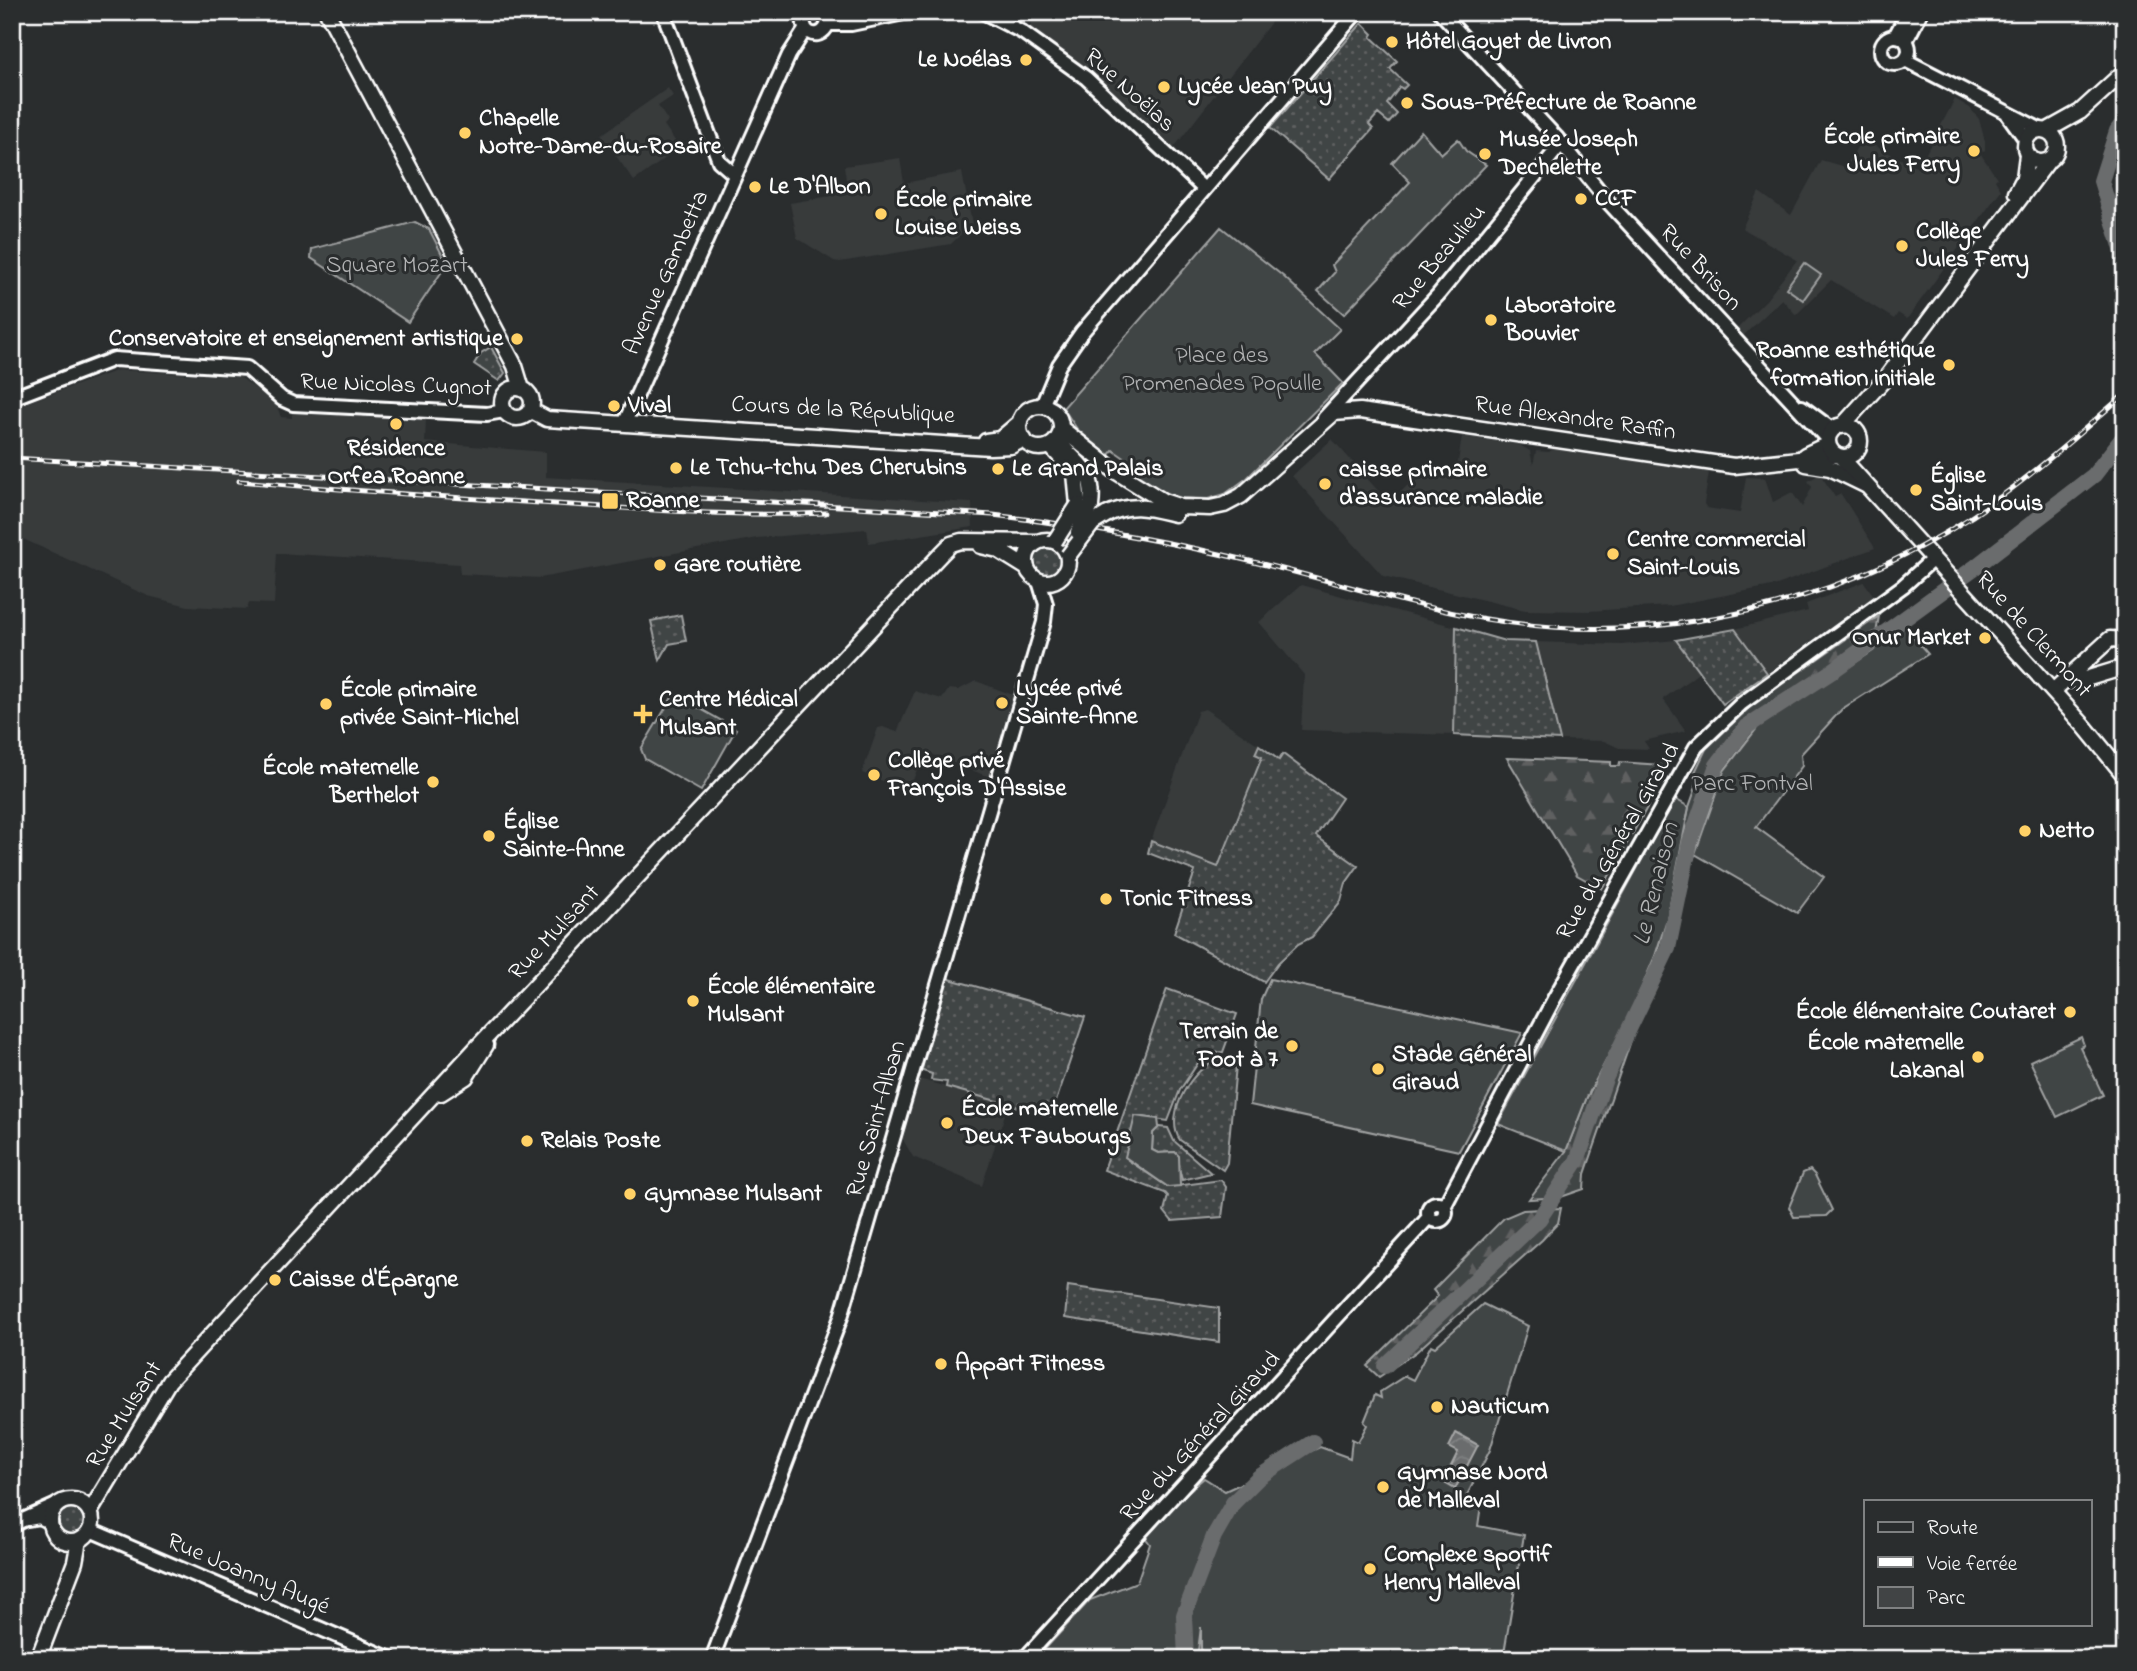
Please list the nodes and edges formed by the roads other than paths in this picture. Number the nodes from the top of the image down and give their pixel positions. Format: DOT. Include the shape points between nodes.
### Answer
graph roads {
  1 [pos="327,12"];
  2 [pos="663,12"];
  3 [pos="808,12"];
  4 [pos="909,12"];
  5 [pos="937,12"];
  6 [pos="943,12"];
  7 [pos="983,12"];
  8 [pos="1357,12"];
  9 [pos="1440,12"];
  10 [pos="1908,12"];
  11 [pos="1921,12"];
  12 [pos="826,18"];
  13 [pos="806,30"];
  14 [pos="1904,47"];
  15 [pos="2125,71"];
  16 [pos="2003,110"];
  17 [pos="2080,112"];
  18 [pos="2044,131"];
  19 [pos="1562,143"];
  20 [pos="2057,146"];
  21 [pos="2027,148"];
  22 [pos="1549,161"];
  23 [pos="2048,161"];
  24 [pos="1578,167"];
  25 [pos="735,176"];
  26 [pos="1204,189"];
  27 [pos="2002,219"];
  28 [pos="1882,383"];
  29 [pos="522,389"];
  30 [pos="1346,395"];
  31 [pos="12,398"];
  32 [pos="1042,406"];
  33 [pos="530,410"];
  34 [pos="504,411"];
  35 [pos="1360,411"];
  36 [pos="625,422"];
  37 [pos="1020,422"];
  38 [pos="657,426"];
  39 [pos="1310,432"];
  40 [pos="1857,433"];
  41 [pos="1056,437"];
  42 [pos="1024,439"];
  43 [pos="1835,442"];
  44 [pos="1856,452"];
  45 [pos="1783,461"];
  46 [pos="1869,487"];
  47 [pos="1224,505"];
  48 [pos="1037,542"];
  49 [pos="1063,549"];
  50 [pos="942,553"];
  51 [pos="1938,564"];
  52 [pos="1027,568"];
  53 [pos="1039,581"];
  54 [pos="2117,640"];
  55 [pos="2125,667"];
  56 [pos="2066,680"];
  57 [pos="2053,691"];
  58 [pos="2124,776"];
  59 [pos="61,1503"];
  60 [pos="90,1512"];
  61 [pos="17,1523"];
  62 [pos="51,1523"];
  63 [pos="85,1535"];
  64 [pos="38,1659"];
  65 [pos="391,1659"];
  66 [pos="712,1659"];
  67 [pos="1024,1659"];
  1 -- 29 [label="main road" via="515,366"];
  2 -- 25 [label="street" via="719,161"];
  3 -- 13 [label="street" via="803,19"];
  4 -- 12 [label="street" via="851,24"];
  5 -- 6 [label="street"];
  7 -- 26 [label="street, Rue Noëlas" via="1022,32 1086,78"];
  8 -- 26 [label="street"];
  9 -- 19 [label="street, Rue Brison"];
  10 -- 14 [label="street"];
  11 -- 14 [label="street"];
  12 -- 13 [label="street" via="821,34"];
  13 -- 25 [label="street, Avenue Gambetta" via="789,55"];
  14 -- 16 [label="street" via="1951,82"];
  15 -- 17 [label="main road"];
  16 -- 18 [label="street"];
  16 -- 21 [label="street"];
  17 -- 18 [label="main road"];
  17 -- 20 [label="main road"];
  18 -- 20 [label="main road" via="2055,138"];
  18 -- 21 [label="main road" via="2032,133"];
  19 -- 22 [label="street, Rue Beaulieu"];
  19 -- 24 [label="street, Rue Brison"];
  20 -- 23 [label="main road"];
  21 -- 23 [label="main road" via="2039,163"];
  21 -- 27 [label="main road" via="2024,178"];
  22 -- 24 [label="street"];
  22 -- 30 [label="street, Rue Beaulieu"];
  23 -- 27 [label="main road"];
  24 -- 43 [label="street, Rue Brison" via="1790,399"];
  25 -- 36 [label="street, Avenue Gambetta"];
  26 -- 32 [label="street" via="1068,350"];
  27 -- 28 [label="main road"];
  28 -- 40 [label="main road"];
  28 -- 43 [label="main road"];
  29 -- 33 [label="main road" via="531,397"];
  29 -- 34 [label="main road" via="506,393"];
  30 -- 35 [label="street" via="1349,407"];
  30 -- 39 [label="street, Rue Beaulieu"];
  31 -- 34 [label="street, Rue Nicolas Cugnot" via="114,359 247,368 293,404 487,414"];
  32 -- 37 [label="main road" via="1026,412"];
  32 -- 41 [label="main road" via="1054,411"];
  33 -- 34 [label="main road" via="517,418"];
  33 -- 36 [label="main road, Cours de la République" via="547,419"];
  35 -- 39 [label="main road" via="1334,413"];
  35 -- 45 [label="main road, Rue Alexandre Raffin" via="1734,466"];
  36 -- 38 [label="main road, Cours de la République"];
  37 -- 38 [label="main road, Cours de la République" via="1000,439 990,441"];
  37 -- 42 [label="main road"];
  38 -- 42 [label="main road, Cours de la République" via="990,447 1011,446"];
  39 -- 47 [label="main road" via="1255,484"];
  40 -- 43 [label="main road" via="1851,427"];
  40 -- 44 [label="main road"];
  41 -- 42 [label="main road" via="1035,447"];
  41 -- 47 [label="main road" via="1163,501 1192,508"];
  41 -- 49 [label="main road, bridge" via="1085,505"];
  43 -- 44 [label="main road, Rue Alexandre Raffin"];
  43 -- 45 [label="main road, Rue Alexandre Raffin"];
  43 -- 46 [label="main road, Rue Brison"];
  44 -- 46 [label="main road, Rue Brison"];
  45 -- 46 [label="main road" via="1830,468"];
  46 -- 51 [label="main road, Rue Brison"];
  47 -- 49 [label="main road, bridge" via="1215,513 1196,517 1128,507 1093,523"];
  48 -- 49 [label="main road"];
  48 -- 50 [label="main road, Rue Mulsant" via="961,541"];
  48 -- 52 [label="main road" via="1026,556"];
  49 -- 53 [label="main road" via="1066,570 1059,579"];
  50 -- 52 [label="main road" via="989,547"];
  50 -- 60 [label="main road, Rue Mulsant" via="489,1037 466,1077 432,1100 169,1381"];
  51 -- 57 [label="main road, Rue de Clermont"];
  51 -- 67 [label="street, Rue du Général Giraud" via="1741,704 1696,747 1441,1205 1444,1217 1432,1219 1407,1243"];
  52 -- 53 [label="main road"];
  53 -- 66 [label="street, Rue Saint-Alban" via="1046,611 841,1317"];
  54 -- 56 [label="main road"];
  55 -- 56 [label="main road" via="2079,681"];
  56 -- 57 [label="main road"];
  57 -- 58 [label="main road, Rue de Clermont"];
  59 -- 60 [label="main road" via="78,1501"];
  59 -- 61 [label="street"];
  59 -- 62 [label="main road" via="52,1513"];
  60 -- 63 [label="main road"];
  61 -- 62 [label="street" via="38,1517"];
  62 -- 63 [label="main road" via="59,1538 69,1542"];
  63 -- 64 [label="main road"];
  63 -- 65 [label="street, Rue Joanny Augé"];
}
